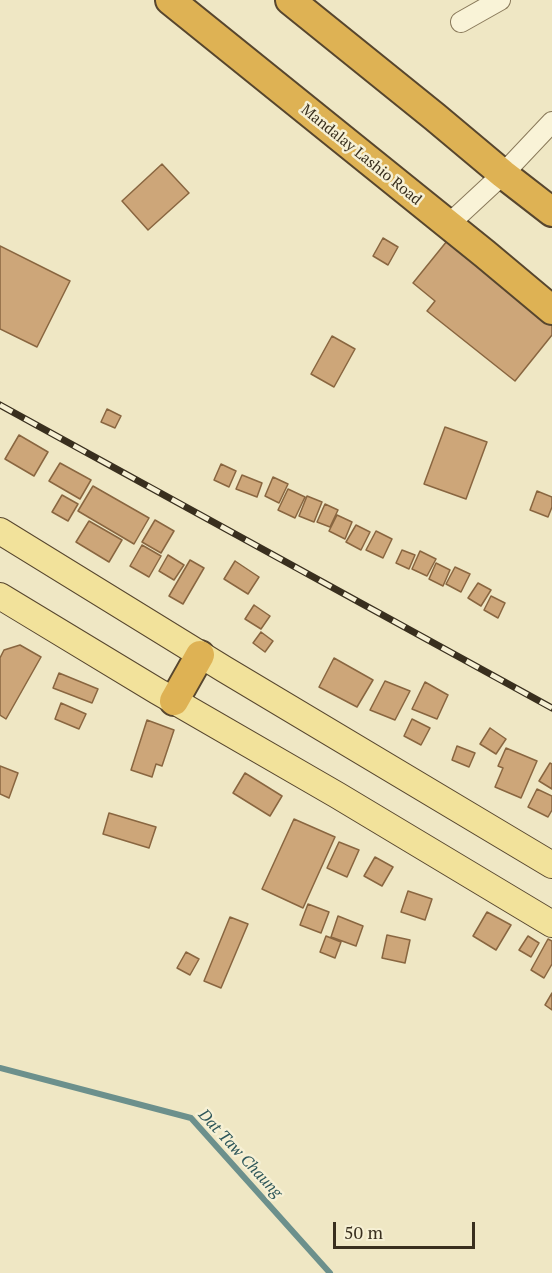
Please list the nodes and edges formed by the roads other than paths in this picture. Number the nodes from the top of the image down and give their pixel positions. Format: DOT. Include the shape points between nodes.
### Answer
graph roads {
  1 [pos="170,0"];
  2 [pos="290,0"];
  3 [pos="500,0"];
  4 [pos="461,22"];
  5 [pos="552,122"];
  6 [pos="503,174"];
  7 [pos="552,212"];
  8 [pos="448,225"];
  9 [pos="552,310"];
  10 [pos="0,531"];
  11 [pos="0,596"];
  12 [pos="200,654"];
  13 [pos="174,701"];
  14 [pos="552,865"];
  15 [pos="552,924"];
  1 -- 8 [label="highway, Mandalay Lashio Road"];
  2 -- 6 [label="highway"];
  3 -- 4 [label="street"];
  5 -- 6 [label="street"];
  6 -- 7 [label="highway"];
  6 -- 8 [label="street"];
  8 -- 9 [label="highway, Mandalay Lashio Road"];
  10 -- 12 [label="main road"];
  11 -- 13 [label="main road"];
  12 -- 13 [label="highway"];
  12 -- 14 [label="main road"];
  13 -- 15 [label="main road"];
}
